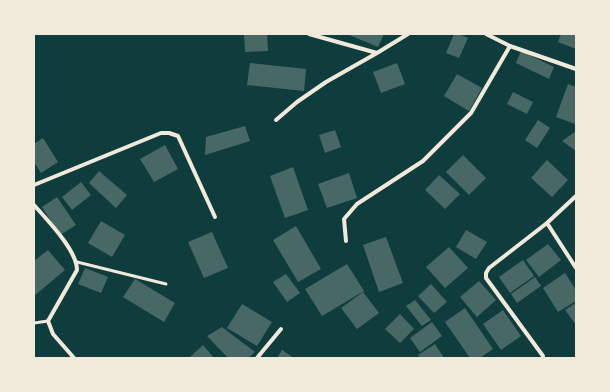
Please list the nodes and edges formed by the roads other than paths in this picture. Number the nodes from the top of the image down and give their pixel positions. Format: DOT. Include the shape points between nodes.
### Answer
graph roads {
  1 [pos="309,34"];
  2 [pos="408,34"];
  3 [pos="486,34"];
  4 [pos="510,46"];
  5 [pos="377,53"];
  6 [pos="576,69"];
  7 [pos="276,120"];
  8 [pos="34,184"];
  9 [pos="576,196"];
  10 [pos="34,205"];
  11 [pos="215,216"];
  12 [pos="547,223"];
  13 [pos="346,241"];
  14 [pos="77,262"];
  15 [pos="576,268"];
  16 [pos="166,284"];
  17 [pos="48,321"];
  18 [pos="34,322"];
  19 [pos="281,329"];
  20 [pos="543,356"];
  21 [pos="74,358"];
  22 [pos="257,358"];
  1 -- 5 [label="street"];
  2 -- 5 [label="street"];
  3 -- 4 [label="street"];
  4 -- 6 [label="street"];
  4 -- 13 [label="street" via="471,113 423,161 357,204 344,219"];
  5 -- 7 [label="street" via="326,82"];
  8 -- 11 [label="street" via="161,133 169,133 178,136"];
  9 -- 12 [label="street"];
  10 -- 14 [label="street" via="73,252"];
  12 -- 15 [label="street"];
  12 -- 20 [label="street" via="488,268 486,273 486,278 494,291"];
  14 -- 16 [label="lane"];
  14 -- 17 [label="street" via="77,270"];
  17 -- 18 [label="lane"];
  17 -- 21 [label="street" via="53,334"];
  19 -- 22 [label="street"];
}
